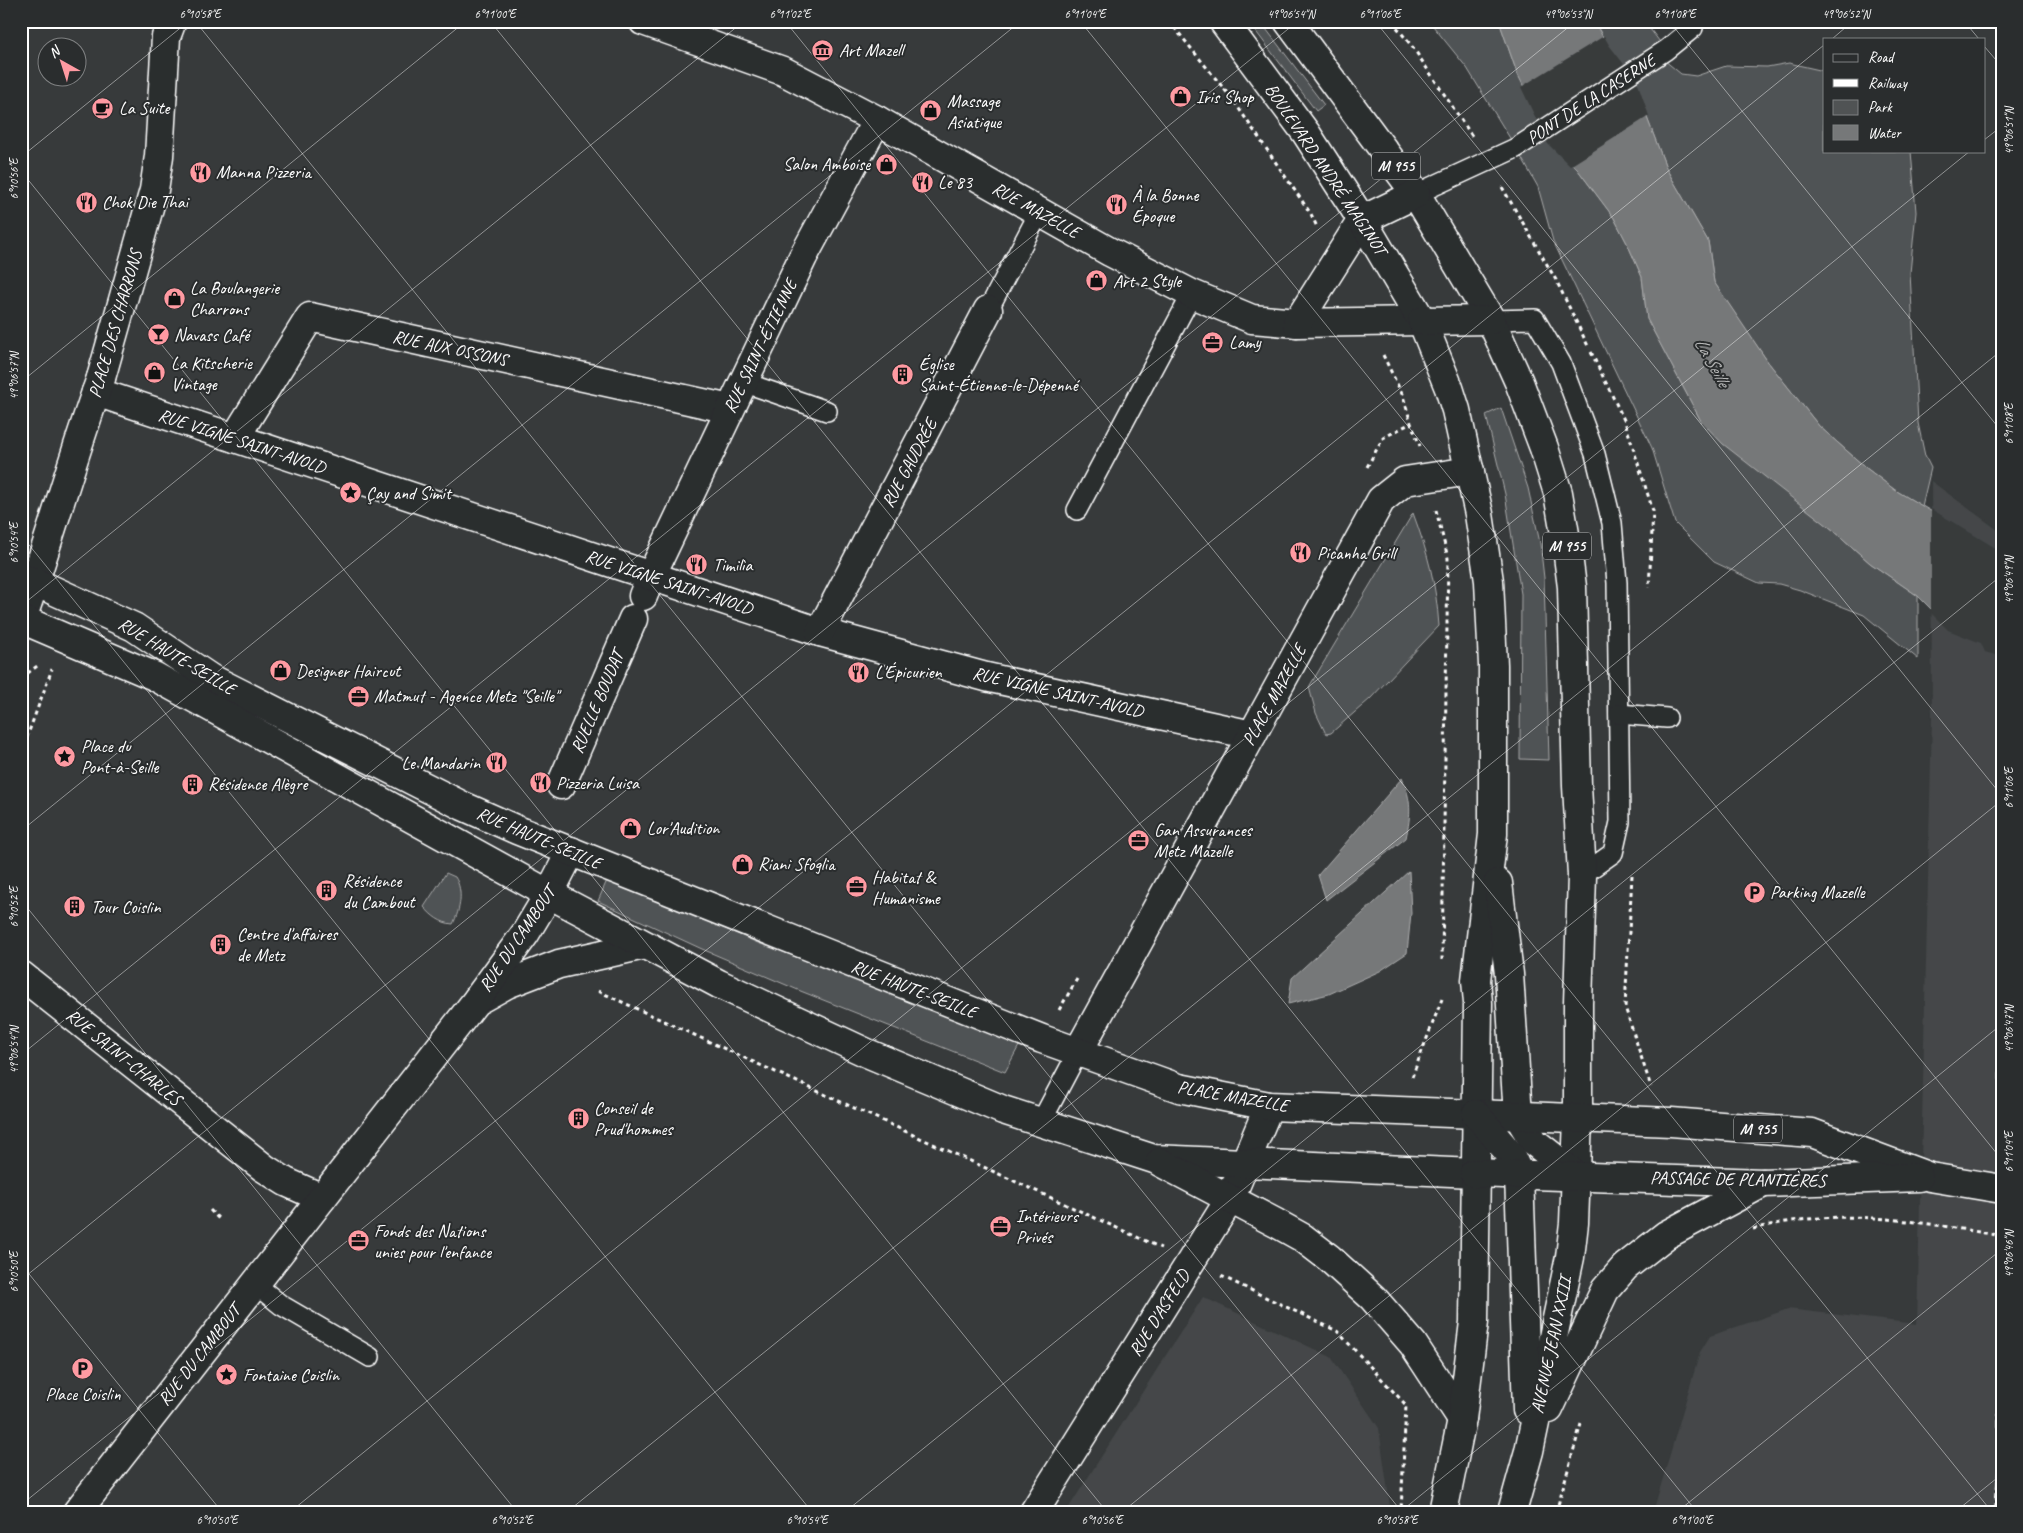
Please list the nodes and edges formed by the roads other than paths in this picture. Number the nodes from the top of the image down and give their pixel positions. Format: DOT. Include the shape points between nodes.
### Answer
graph roads {
  1 [pos="172,21"];
  2 [pos="643,21"];
  3 [pos="1223,21"];
  4 [pos="1288,21"];
  5 [pos="1688,21"];
  6 [pos="877,120"];
  7 [pos="1416,194"];
  8 [pos="1039,213"];
  9 [pos="1362,220"];
  10 [pos="1192,294"];
  11 [pos="988,310"];
  12 [pos="1491,320"];
  13 [pos="1422,321"];
  14 [pos="1297,322"];
  15 [pos="743,382"];
  16 [pos="98,385"];
  17 [pos="730,410"];
  18 [pos="827,411"];
  19 [pos="234,438"];
  20 [pos="1470,472"];
  21 [pos="1078,510"];
  22 [pos="28,580"];
  23 [pos="642,597"];
  24 [pos="22,619"];
  25 [pos="820,632"];
  26 [pos="1619,714"];
  27 [pos="1667,718"];
  28 [pos="1252,734"];
  29 [pos="562,785"];
  30 [pos="1492,834"];
  31 [pos="570,851"];
  32 [pos="1582,875"];
  33 [pos="549,894"];
  34 [pos="644,945"];
  35 [pos="21,975"];
  36 [pos="476,1001"];
  37 [pos="1078,1052"];
  38 [pos="1268,1106"];
  39 [pos="1476,1114"];
  40 [pos="1518,1116"];
  41 [pos="1578,1118"];
  42 [pos="1041,1122"];
  43 [pos="1534,1142"];
  44 [pos="1154,1159"];
  45 [pos="1245,1163"];
  46 [pos="1514,1164"];
  47 [pos="1474,1173"];
  48 [pos="1576,1175"];
  49 [pos="1930,1177"];
  50 [pos="1763,1183"];
  51 [pos="2002,1189"];
  52 [pos="322,1198"];
  53 [pos="1230,1199"];
  54 [pos="255,1284"];
  55 [pos="370,1357"];
  56 [pos="1462,1419"];
  57 [pos="1529,1451"];
  58 [pos="77,1512"];
  59 [pos="1034,1512"];
  60 [pos="1443,1512"];
  61 [pos="1512,1512"];
  1 -- 16 [label="street, PLACE DES CHARRONS" via="166,37 160,156 154,190"];
  2 -- 6 [label="street, RUE MAZELLE" via="783,72"];
  3 -- 9 [label="street, BOULEVARD ANDRÉ MAGINOT" via="1306,133"];
  4 -- 7 [label="street, M 955"];
  5 -- 7 [label="lane, PONT DE LA CASERNE" via="1693,28 1666,50 1516,148"];
  6 -- 8 [label="street, RUE MAZELLE"];
  6 -- 15 [label="street, RUE SAINT-ÉTIENNE" via="803,258"];
  7 -- 9 [label="street"];
  7 -- 12 [label="street, M 955"];
  8 -- 10 [label="street, RUE MAZELLE"];
  8 -- 11 [label="lane, RUE GAUDRÉE"];
  9 -- 13 [label="street, BOULEVARD ANDRÉ MAGINOT"];
  9 -- 14 [label="street"];
  10 -- 14 [label="street, RUE MAZELLE" via="1252,319"];
  10 -- 21 [label="lane"];
  11 -- 25 [label="street, RUE GAUDRÉE"];
  12 -- 13 [label="street, RUE MAZELLE"];
  12 -- 26 [label="lane" via="1535,320 1560,363 1594,454 1612,523 1617,583"];
  12 -- 32 [label="street, M 955" via="1544,448 1558,493 1566,540 1572,587"];
  13 -- 14 [label="street, RUE MAZELLE"];
  13 -- 20 [label="street" via="1449,388"];
  15 -- 17 [label="street, RUE SAINT-ÉTIENNE"];
  15 -- 18 [label="lane"];
  16 -- 19 [label="street, RUE VIGNE SAINT-AVOLD"];
  16 -- 22 [label="street, PLACE DES CHARRONS"];
  17 -- 19 [label="street, RUE AUX OSSONS" via="310,317"];
  17 -- 23 [label="street, RUE SAINT-ÉTIENNE"];
  19 -- 23 [label="street, RUE VIGNE SAINT-AVOLD"];
  20 -- 28 [label="street, PLACE MAZELLE" via="1405,481 1381,500"];
  20 -- 30 [label="street" via="1489,581 1493,665"];
  22 -- 24 [label="street, PLACE DES CHARRONS"];
  22 -- 31 [label="street, RUE HAUTE-SEILLE" via="134,627 210,678 463,806"];
  23 -- 25 [label="street, RUE VIGNE SAINT-AVOLD"];
  23 -- 29 [label="street, RUELLE BOUDAT"];
  24 -- 33 [label="street, RUE HAUTE-SEILLE" via="154,676"];
  25 -- 28 [label="street, RUE VIGNE SAINT-AVOLD" via="986,677"];
  26 -- 27 [label="lane"];
  26 -- 32 [label="lane" via="1620,822 1613,853"];
  28 -- 37 [label="street, PLACE MAZELLE"];
  30 -- 39 [label="street" via="1476,980"];
  30 -- 40 [label="street" via="1509,974"];
  31 -- 33 [label="street, RUE DU CAMBOUT"];
  31 -- 37 [label="street, RUE HAUTE-SEILLE"];
  32 -- 41 [label="street, M 955"];
  33 -- 34 [label="street, RUE HAUTE-SEILLE"];
  33 -- 36 [label="street, RUE DU CAMBOUT" via="525,934"];
  34 -- 36 [label="street, RUE DU CAMBOUT" via="559,964 507,984"];
  34 -- 42 [label="street, RUE HAUTE-SEILLE" via="867,1053 1003,1110"];
  35 -- 52 [label="street, RUE SAINT-CHARLES" via="264,1168"];
  36 -- 52 [label="street, RUE DU CAMBOUT"];
  37 -- 38 [label="street, PLACE MAZELLE" via="1179,1088"];
  37 -- 42 [label="lane"];
  38 -- 39 [label="street, PLACE MAZELLE"];
  38 -- 45 [label="street, RUE D'ASFELD"];
  39 -- 40 [label="street, M 955"];
  39 -- 46 [label="street"];
  39 -- 47 [label="street"];
  40 -- 41 [label="street, M 955"];
  40 -- 43 [label="street"];
  41 -- 43 [label="street"];
  41 -- 48 [label="street, M 955"];
  41 -- 49 [label="street, PASSAGE DE PLANTIÈRES / M 955" via="1812,1133"];
  42 -- 44 [label="street"];
  43 -- 46 [label="street"];
  43 -- 48 [label="street"];
  44 -- 45 [label="street"];
  44 -- 53 [label="street"];
  45 -- 47 [label="street"];
  45 -- 53 [label="street, RUE D'ASFELD"];
  46 -- 47 [label="street, M 955"];
  46 -- 48 [label="street, M 955"];
  46 -- 57 [label="street"];
  47 -- 56 [label="street" via="1474,1322"];
  48 -- 50 [label="street, PASSAGE DE PLANTIÈRES / M 955"];
  48 -- 57 [label="street, AVENUE JEAN XXIII" via="1570,1257"];
  49 -- 50 [label="street, PASSAGE DE PLANTIÈRES / M 955"];
  49 -- 51 [label="street, PASSAGE DE PLANTIÈRES / M 955"];
  50 -- 57 [label="street" via="1666,1235 1625,1267 1605,1290"];
  52 -- 54 [label="street, RUE DU CAMBOUT"];
  53 -- 56 [label="street" via="1302,1238 1373,1298 1413,1344"];
  53 -- 59 [label="street, RUE D'ASFELD"];
  54 -- 55 [label="lane" via="282,1305"];
  54 -- 58 [label="street, RUE DU CAMBOUT"];
  56 -- 60 [label="street"];
  57 -- 61 [label="street, AVENUE JEAN XXIII"];
}
